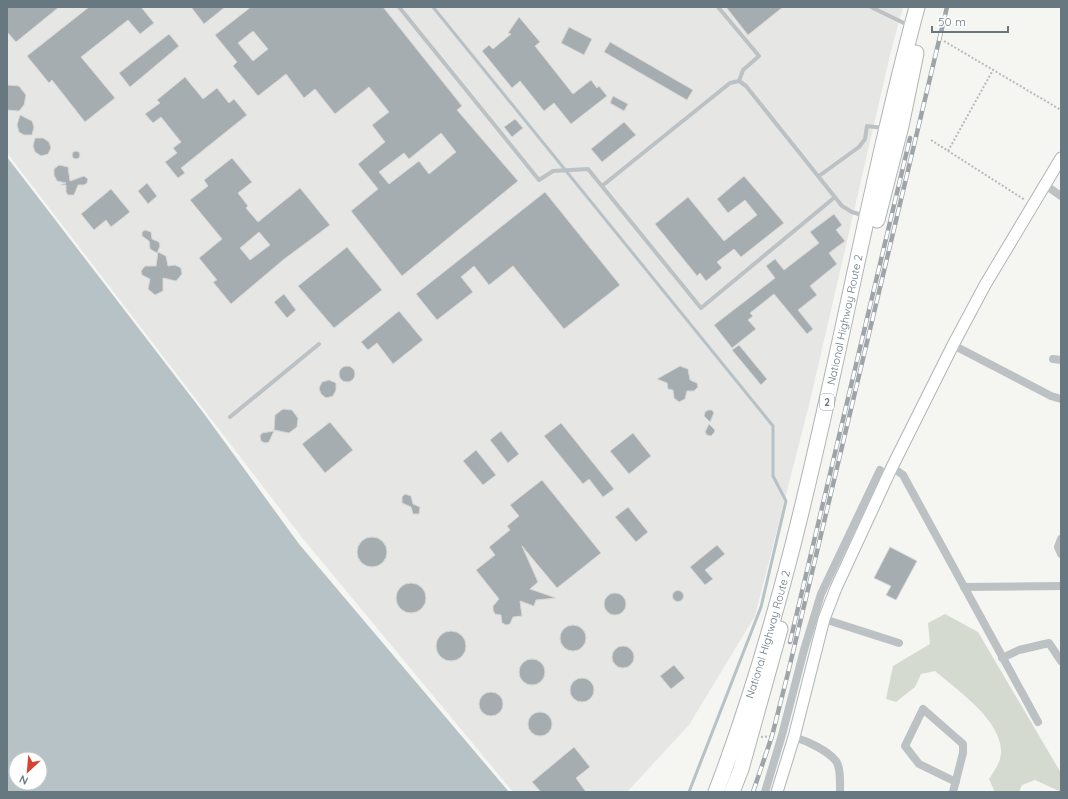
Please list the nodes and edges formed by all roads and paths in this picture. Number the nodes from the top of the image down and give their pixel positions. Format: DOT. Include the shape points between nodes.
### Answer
graph roads {
  1 [pos="399,7"];
  2 [pos="718,7"];
  3 [pos="871,7"];
  4 [pos="917,7"];
  5 [pos="927,7"];
  6 [pos="912,28"];
  7 [pos="944,41"];
  8 [pos="993,70"];
  9 [pos="739,81"];
  10 [pos="1061,110"];
  11 [pos="888,129"];
  12 [pos="931,140"];
  13 [pos="948,151"];
  14 [pos="1061,158"];
  15 [pos="819,176"];
  16 [pos="1045,185"];
  17 [pos="602,186"];
  18 [pos="1061,196"];
  19 [pos="835,197"];
  20 [pos="1033,204"];
  21 [pos="872,218"];
  22 [pos="320,344"];
  23 [pos="953,344"];
  24 [pos="1061,399"];
  25 [pos="230,417"];
  26 [pos="892,468"];
  27 [pos="880,470"];
  28 [pos="1061,539"];
  29 [pos="1061,554"];
  30 [pos="1061,586"];
  31 [pos="964,587"];
  32 [pos="824,619"];
  33 [pos="899,644"];
  34 [pos="1002,658"];
  35 [pos="1061,661"];
  36 [pos="1038,722"];
  37 [pos="794,737"];
  38 [pos="956,782"];
  39 [pos="716,792"];
  40 [pos="732,792"];
  41 [pos="765,792"];
  42 [pos="777,792"];
  43 [pos="840,792"];
  44 [pos="954,792"];
  1 -- 17 [label="lane" via="539,180 553,171 588,169"];
  2 -- 9 [label="lane" via="759,56 743,70"];
  3 -- 6 [label="lane"];
  4 -- 6 [label="highway, National Highway Route 2 / 2"];
  5 -- 21 [label="highway, National Highway Route 2 / 2" via="901,126"];
  6 -- 11 [label="highway, National Highway Route 2 / 2"];
  7 -- 8 [label="path"];
  8 -- 10 [label="path"];
  8 -- 13 [label="path"];
  9 -- 15 [label="lane" via="746,86"];
  9 -- 17 [label="lane" via="730,83"];
  11 -- 15 [label="lane" via="867,126 865,139 859,147"];
  11 -- 21 [label="highway, National Highway Route 2 / 2"];
  12 -- 13 [label="path"];
  13 -- 20 [label="path"];
  14 -- 16 [label="street"];
  15 -- 19 [label="lane"];
  16 -- 18 [label="street"];
  16 -- 20 [label="street"];
  17 -- 19 [label="lane" via="701,308"];
  19 -- 21 [label="lane" via="846,209"];
  20 -- 23 [label="street"];
  21 -- 39 [label="highway, National Highway Route 2 / 2" via="782,588 765,649"];
  21 -- 40 [label="highway, National Highway Route 2 / 2" via="774,658"];
  22 -- 25 [label="lane"];
  23 -- 24 [label="street"];
  23 -- 26 [label="street"];
  26 -- 31 [label="street" via="903,475"];
  26 -- 32 [label="street"];
  27 -- 41 [label="street" via="821,594"];
  28 -- 29 [label="street" via="1058,547"];
  30 -- 31 [label="street"];
  31 -- 34 [label="street"];
  32 -- 33 [label="street"];
  32 -- 37 [label="street"];
  34 -- 35 [label="street" via="1019,650 1049,643"];
  34 -- 36 [label="street"];
  37 -- 42 [label="street"];
  37 -- 43 [label="street" via="828,754 836,762"];
  38 -- 38 [label="street" via="964,753 962,744 923,709 905,746 918,764"];
  38 -- 44 [label="street"];
}
